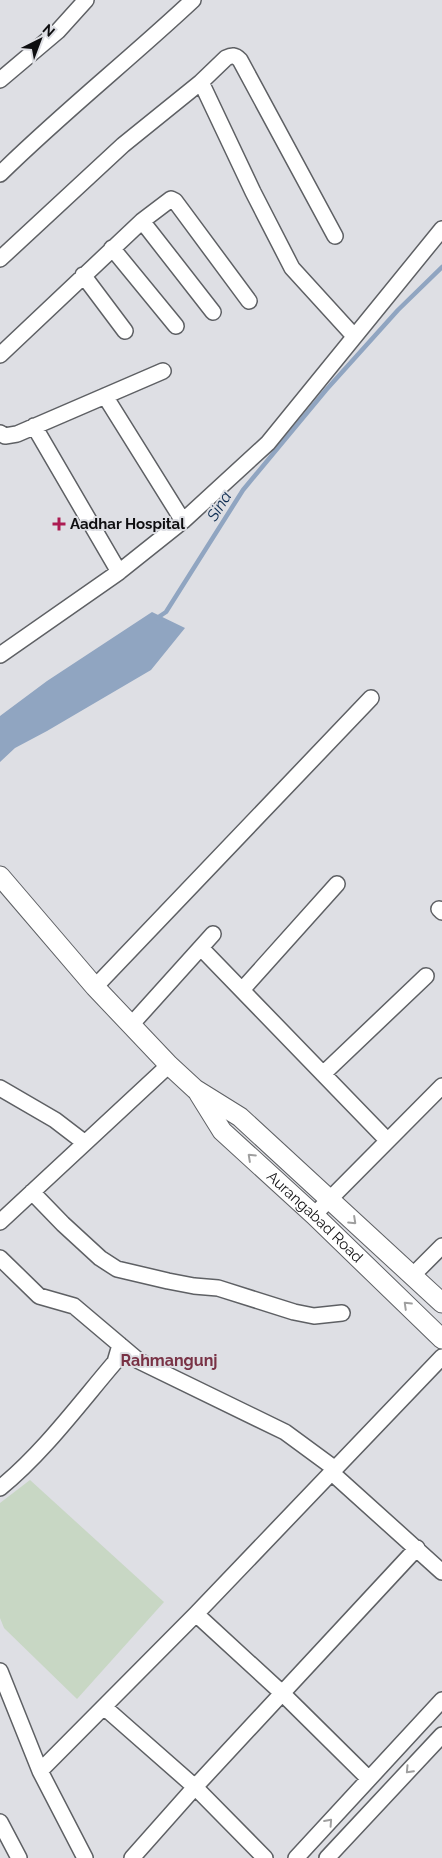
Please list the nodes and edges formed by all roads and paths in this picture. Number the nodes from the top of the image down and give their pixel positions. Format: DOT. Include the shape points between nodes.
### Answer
graph roads {
  1 [pos="86,0"];
  2 [pos="193,0"];
  3 [pos="0,80"];
  4 [pos="201,82"];
  5 [pos="0,174"];
  6 [pos="142,221"];
  7 [pos="442,229"];
  8 [pos="335,236"];
  9 [pos="112,248"];
  10 [pos="0,259"];
  11 [pos="83,275"];
  12 [pos="249,301"];
  13 [pos="213,312"];
  14 [pos="176,326"];
  15 [pos="125,331"];
  16 [pos="354,336"];
  17 [pos="0,355"];
  18 [pos="163,370"];
  19 [pos="104,396"];
  20 [pos="34,426"];
  21 [pos="0,432"];
  22 [pos="182,520"];
  23 [pos="119,572"];
  24 [pos="0,654"];
  25 [pos="372,698"];
  26 [pos="0,876"];
  27 [pos="337,884"];
  28 [pos="213,934"];
  29 [pos="201,948"];
  30 [pos="426,976"];
  31 [pos="95,987"];
  32 [pos="242,990"];
  33 [pos="131,1025"];
  34 [pos="169,1065"];
  35 [pos="323,1074"];
  36 [pos="442,1086"];
  37 [pos="0,1088"];
  38 [pos="195,1089"];
  39 [pos="387,1140"];
  40 [pos="85,1143"];
  41 [pos="32,1192"];
  42 [pos="330,1199"];
  43 [pos="314,1216"];
  44 [pos="0,1222"];
  45 [pos="442,1246"];
  46 [pos="0,1258"];
  47 [pos="412,1276"];
  48 [pos="442,1303"];
  49 [pos="342,1313"];
  50 [pos="442,1339"];
  51 [pos="120,1345"];
  52 [pos="442,1358"];
  53 [pos="333,1470"];
  54 [pos="0,1488"];
  55 [pos="417,1548"];
  56 [pos="442,1572"];
  57 [pos="196,1614"];
  58 [pos="0,1674"];
  59 [pos="282,1693"];
  60 [pos="442,1700"];
  61 [pos="104,1707"];
  62 [pos="442,1735"];
  63 [pos="40,1771"];
  64 [pos="368,1778"];
  65 [pos="195,1787"];
  66 [pos="0,1822"];
  67 [pos="19,1858"];
  68 [pos="85,1858"];
  69 [pos="132,1858"];
  70 [pos="265,1858"];
  71 [pos="296,1858"];
  72 [pos="327,1858"];
  1 -- 3 [label="street" via="58,31"];
  2 -- 5 [label="street" via="46,129"];
  4 -- 8 [label="street" via="231,55 240,60"];
  4 -- 10 [label="street" via="124,145"];
  4 -- 16 [label="street" via="292,268"];
  6 -- 9 [label="street"];
  6 -- 12 [label="street" via="173,200"];
  6 -- 13 [label="street"];
  7 -- 16 [label="street"];
  9 -- 11 [label="street"];
  9 -- 14 [label="street"];
  11 -- 15 [label="street"];
  11 -- 17 [label="street"];
  16 -- 22 [label="street" via="268,442"];
  18 -- 19 [label="street"];
  19 -- 20 [label="street"];
  19 -- 22 [label="street"];
  20 -- 21 [label="street" via="9,436"];
  20 -- 23 [label="street"];
  22 -- 23 [label="street"];
  23 -- 24 [label="street"];
  25 -- 31 [label="street"];
  26 -- 31 [label="main road, Aurangabad Road"];
  27 -- 32 [label="street"];
  28 -- 29 [label="street"];
  29 -- 32 [label="street"];
  29 -- 33 [label="street"];
  30 -- 35 [label="street"];
  31 -- 33 [label="main road, Aurangabad Road"];
  32 -- 35 [label="street"];
  33 -- 34 [label="main road, Aurangabad Road"];
  34 -- 38 [label="main road, Aurangabad Road"];
  34 -- 40 [label="street"];
  35 -- 39 [label="street"];
  36 -- 39 [label="street"];
  37 -- 40 [label="street" via="55,1120"];
  38 -- 42 [label="main road, Aurangabad Road" via="240,1117"];
  43 -- 38 [label="main road, Aurangabad Road, one-way" via="222,1131"];
  39 -- 42 [label="street"];
  40 -- 41 [label="street"];
  41 -- 44 [label="street"];
  41 -- 49 [label="street" via="100,1258 118,1268 168,1281 218,1288 294,1312 314,1316"];
  42 -- 43 [label="street"];
  42 -- 47 [label="main road, Aurangabad Road, one-way"];
  50 -- 43 [label="main road, Aurangabad Road, one-way"];
  45 -- 47 [label="street"];
  46 -- 51 [label="street" via="39,1296 74,1306"];
  47 -- 48 [label="main road, Aurangabad Road"];
  51 -- 53 [label="street" via="139,1362 285,1432"];
  51 -- 54 [label="street" via="115,1362 44,1445"];
  52 -- 53 [label="street"];
  53 -- 55 [label="street"];
  53 -- 57 [label="street"];
  55 -- 56 [label="street"];
  55 -- 59 [label="street"];
  57 -- 59 [label="street"];
  57 -- 61 [label="street"];
  58 -- 63 [label="street"];
  59 -- 64 [label="street"];
  59 -- 65 [label="street"];
  60 -- 64 [label="street"];
  61 -- 63 [label="street"];
  61 -- 65 [label="street"];
  62 -- 72 [label="street, one-way"];
  63 -- 68 [label="street"];
  71 -- 64 [label="street, one-way"];
  65 -- 69 [label="street"];
  65 -- 70 [label="street"];
  66 -- 67 [label="street"];
}
